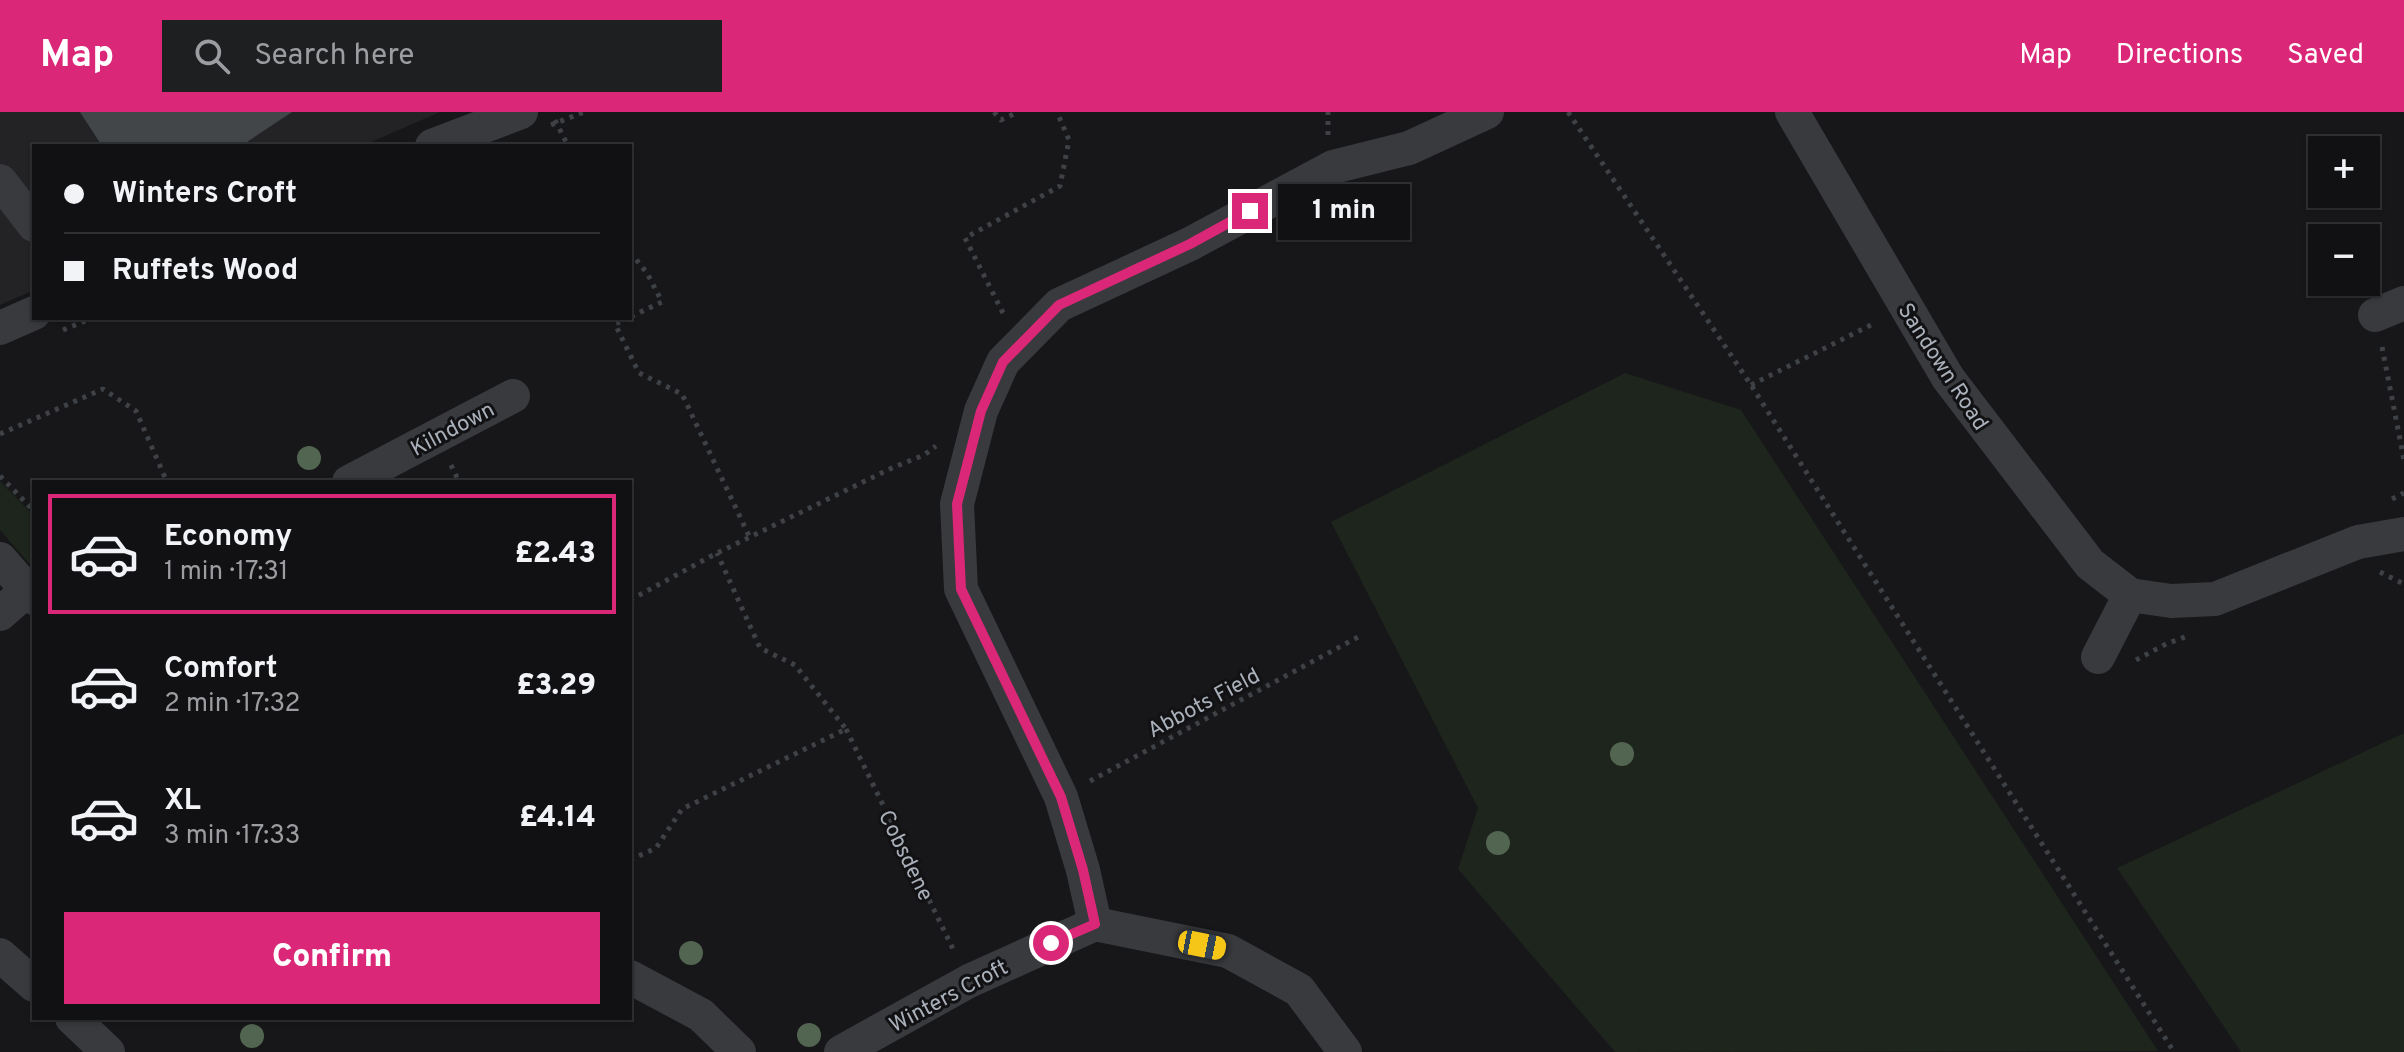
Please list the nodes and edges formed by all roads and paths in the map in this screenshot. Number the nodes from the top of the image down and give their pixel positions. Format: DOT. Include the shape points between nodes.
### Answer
graph roads {
  1 [pos="521,112"];
  2 [pos="552,112"];
  3 [pos="994,112"];
  4 [pos="1018,112"];
  5 [pos="1057,112"];
  6 [pos="1487,112"];
  7 [pos="1568,112"];
  8 [pos="1793,112"];
  9 [pos="437,144"];
  10 [pos="567,144"];
  11 [pos="0,181"];
  12 [pos="32,221"];
  13 [pos="632,254"];
  14 [pos="1904,308"];
  15 [pos="2390,309"];
  16 [pos="32,314"];
  17 [pos="1004,314"];
  18 [pos="632,317"];
  19 [pos="624,320"];
  20 [pos="0,328"];
  21 [pos="1751,385"];
  22 [pos="513,396"];
  23 [pos="0,434"];
  24 [pos="942,440"];
  25 [pos="2404,460"];
  26 [pos="0,476"];
  27 [pos="166,480"];
  28 [pos="353,480"];
  29 [pos="2404,493"];
  30 [pos="2390,499"];
  31 [pos="32,509"];
  32 [pos="2404,534"];
  33 [pos="750,538"];
  34 [pos="717,553"];
  35 [pos="0,559"];
  36 [pos="30,595"];
  37 [pos="2130,595"];
  38 [pos="632,599"];
  39 [pos="0,614"];
  40 [pos="1360,636"];
  41 [pos="2098,657"];
  42 [pos="846,729"];
  43 [pos="1061,797"];
  44 [pos="632,859"];
  45 [pos="1095,924"];
  46 [pos="0,955"];
  47 [pos="632,978"];
  48 [pos="969,981"];
  49 [pos="32,983"];
  50 [pos="74,1020"];
  51 [pos="108,1052"];
  52 [pos="739,1052"];
  53 [pos="841,1052"];
  54 [pos="1345,1052"];
  55 [pos="2174,1052"];
  1 -- 9 [label="street"];
  2 -- 10 [label="path"];
  3 -- 4 [label="path" via="1001,120"];
  5 -- 17 [label="path" via="1069,140 1060,186 965,238"];
  6 -- 43 [label="street" via="1409,148 1333,167 1190,244 1059,305 1003,362 981,411 957,504 961,589"];
  7 -- 21 [label="path"];
  8 -- 14 [label="street, Sandown Road"];
  11 -- 12 [label="street"];
  13 -- 18 [label="path" via="662,302"];
  14 -- 21 [label="path"];
  14 -- 37 [label="street, Sandown Road" via="1978,420 2071,541 2090,564"];
  15 -- 25 [label="path"];
  16 -- 20 [label="street"];
  19 -- 33 [label="path" via="615,324 639,373 682,394"];
  21 -- 55 [label="path"];
  22 -- 28 [label="street, Kilndown"];
  23 -- 27 [label="path" via="103,389 136,411"];
  24 -- 33 [label="path" via="924,455"];
  26 -- 31 [label="path"];
  29 -- 30 [label="path"];
  32 -- 37 [label="street, Sandown Road" via="2358,542 2215,599 2171,601"];
  33 -- 34 [label="path"];
  34 -- 38 [label="path"];
  34 -- 42 [label="path, Cobsdene" via="760,648 795,665"];
  35 -- 36 [label="street"];
  36 -- 39 [label="street"];
  37 -- 41 [label="street"];
  40 -- 43 [label="path, Abbots Field"];
  42 -- 44 [label="path" via="682,809 656,848"];
  42 -- 48 [label="path, Cobsdene"];
  43 -- 45 [label="street"];
  45 -- 48 [label="street, Winters Croft"];
  45 -- 54 [label="street" via="1228,951 1299,990"];
  46 -- 49 [label="street"];
  47 -- 52 [label="street" via="701,1015"];
  48 -- 53 [label="street, Winters Croft"];
  50 -- 51 [label="street"];
}
